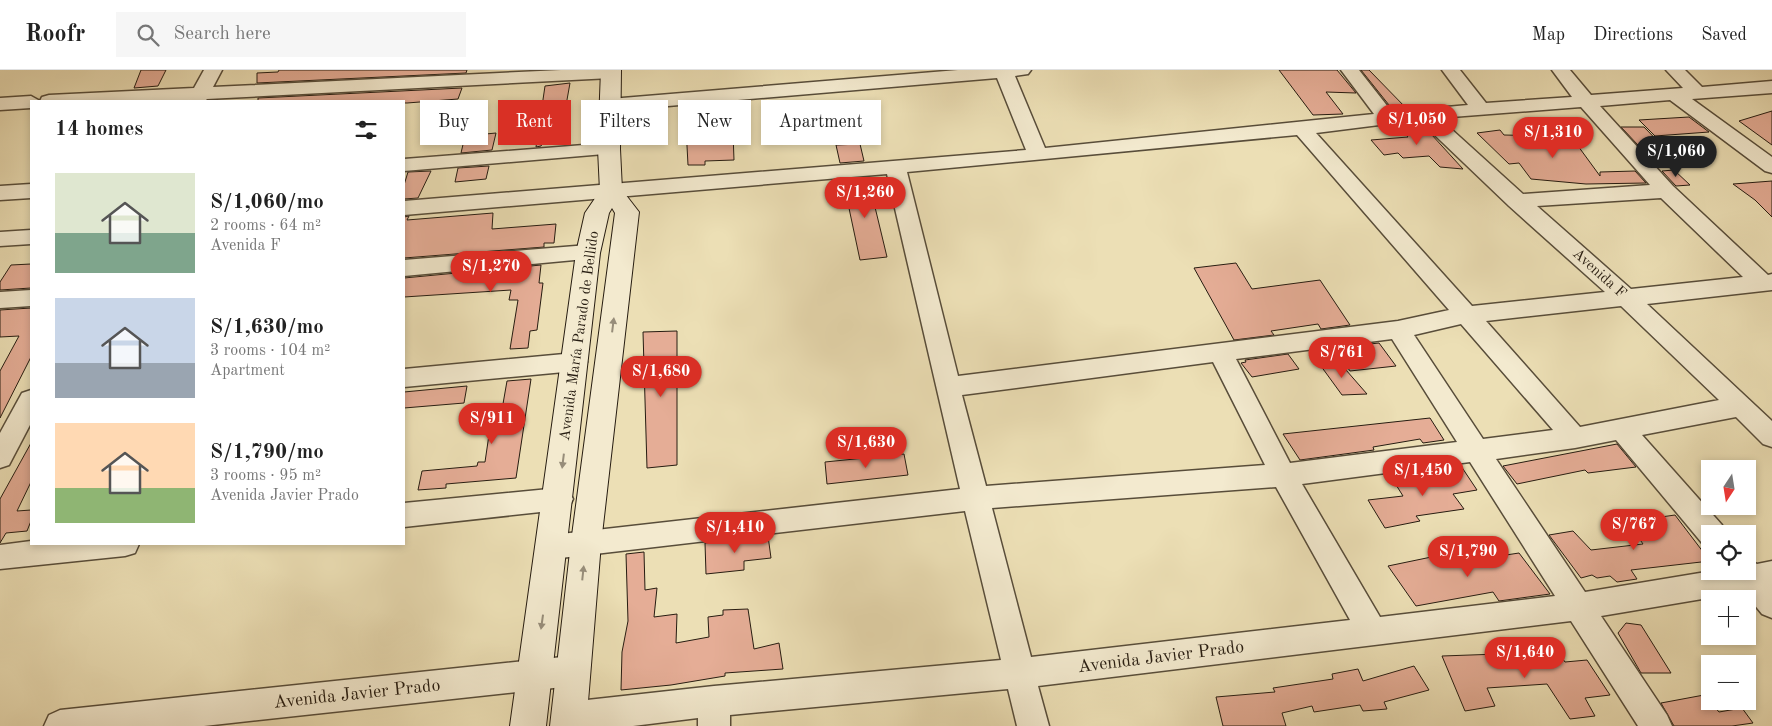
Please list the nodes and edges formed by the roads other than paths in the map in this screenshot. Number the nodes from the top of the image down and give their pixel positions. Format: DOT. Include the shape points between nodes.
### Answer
graph roads {
  1 [pos="213,70"];
  2 [pos="1009,70"];
  3 [pos="1350,70"];
  4 [pos="1451,70"];
  5 [pos="1561,70"];
  6 [pos="1675,70"];
  7 [pos="611,71"];
  8 [pos="1772,87"];
  9 [pos="1698,93"];
  10 [pos="1676,96"];
  11 [pos="198,97"];
  12 [pos="86,100"];
  13 [pos="610,100"];
  14 [pos="667,100"];
  15 [pos="30,102"];
  16 [pos="1586,102"];
  17 [pos="0,104"];
  18 [pos="1481,109"];
  19 [pos="1423,114"];
  20 [pos="1387,119"];
  21 [pos="1302,129"];
  22 [pos="609,145"];
  23 [pos="609,149"];
  24 [pos="1038,155"];
  25 [pos="405,165"];
  26 [pos="896,167"];
  27 [pos="1772,167"];
  28 [pos="30,191"];
  29 [pos="1666,191"];
  30 [pos="0,192"];
  31 [pos="611,192"];
  32 [pos="1516,201"];
  33 [pos="405,208"];
  34 [pos="30,237"];
  35 [pos="0,239"];
  36 [pos="588,253"];
  37 [pos="405,268"];
  38 [pos="1768,282"];
  39 [pos="1624,296"];
  40 [pos="30,298"];
  41 [pos="0,300"];
  42 [pos="1465,315"];
  43 [pos="1398,330"];
  44 [pos="1220,352"];
  45 [pos="575,362"];
  46 [pos="405,378"];
  47 [pos="948,387"];
  48 [pos="1740,406"];
  49 [pos="21,411"];
  50 [pos="1621,429"];
  51 [pos="1770,432"];
  52 [pos="1575,438"];
  53 [pos="1478,451"];
  54 [pos="0,457"];
  55 [pos="1283,475"];
  56 [pos="977,498"];
  57 [pos="558,499"];
  58 [pos="405,515"];
  59 [pos="1704,525"];
  60 [pos="586,543"];
  61 [pos="115,545"];
  62 [pos="552,547"];
  63 [pos="0,557"];
  64 [pos="1756,574"];
  65 [pos="1724,580"];
  66 [pos="1772,605"];
  67 [pos="1578,607"];
  68 [pos="1372,631"];
  69 [pos="572,671"];
  70 [pos="1021,673"];
  71 [pos="535,674"];
  72 [pos="714,714"];
  73 [pos="568,722"];
  74 [pos="60,726"];
  75 [pos="528,726"];
  76 [pos="1033,726"];
  77 [pos="1656,726"];
  1 -- 11 [label="street"];
  2 -- 14 [label="street"];
  2 -- 24 [label="street"];
  3 -- 20 [label="street"];
  4 -- 18 [label="street"];
  5 -- 16 [label="street"];
  6 -- 9 [label="street"];
  7 -- 11 [label="street"];
  7 -- 13 [label="street"];
  8 -- 9 [label="street"];
  9 -- 10 [label="street"];
  10 -- 16 [label="street"];
  10 -- 27 [label="street"];
  11 -- 12 [label="street"];
  15 -- 17 [label="street"];
  16 -- 18 [label="street"];
  16 -- 29 [label="street"];
  18 -- 19 [label="street"];
  19 -- 20 [label="street"];
  19 -- 32 [label="street, Avenida F"];
  20 -- 21 [label="street"];
  21 -- 24 [label="street"];
  21 -- 42 [label="street"];
  22 -- 23 [label="street"];
  23 -- 25 [label="street"];
  23 -- 31 [label="street"];
  24 -- 26 [label="street"];
  26 -- 31 [label="street"];
  26 -- 47 [label="street"];
  28 -- 30 [label="street"];
  29 -- 32 [label="street"];
  29 -- 38 [label="street"];
  31 -- 33 [label="street"];
  31 -- 36 [label="street, Avenida María Parado de Bellido" via="597,213"];
  60 -- 31 [label="street, Avenida María Parado de Bellido, one-way" via="627,212"];
  32 -- 39 [label="street, Avenida F"];
  34 -- 35 [label="street"];
  36 -- 37 [label="street"];
  36 -- 45 [label="street, Avenida María Parado de Bellido"];
  38 -- 39 [label="street"];
  39 -- 42 [label="street"];
  39 -- 48 [label="street, Avenida F"];
  40 -- 41 [label="street"];
  42 -- 43 [label="street"];
  42 -- 52 [label="street"];
  43 -- 44 [label="street"];
  43 -- 53 [label="street"];
  44 -- 47 [label="street"];
  44 -- 55 [label="street"];
  45 -- 46 [label="street"];
  45 -- 57 [label="street, Avenida María Parado de Bellido, one-way"];
  47 -- 56 [label="street"];
  48 -- 50 [label="street"];
  48 -- 51 [label="street, Avenida F"];
  49 -- 54 [label="street"];
  50 -- 52 [label="street"];
  50 -- 59 [label="street"];
  52 -- 53 [label="street"];
  53 -- 55 [label="street"];
  53 -- 67 [label="street"];
  55 -- 56 [label="street"];
  55 -- 68 [label="street"];
  56 -- 60 [label="street"];
  56 -- 70 [label="street"];
  57 -- 58 [label="street"];
  57 -- 62 [label="street, Avenida María Parado de Bellido"];
  60 -- 62 [label="street"];
  69 -- 60 [label="street, Avenida María Parado de Bellido, one-way"];
  61 -- 63 [label="street"];
  62 -- 71 [label="street, Avenida María Parado de Bellido, one-way"];
  64 -- 66 [label="street"];
  65 -- 67 [label="street, Avenida Javier Prado"];
  67 -- 68 [label="street, Avenida Javier Prado"];
  67 -- 77 [label="street"];
  68 -- 70 [label="street, Avenida Javier Prado"];
  69 -- 71 [label="street, Avenida Javier Prado"];
  69 -- 73 [label="street, Avenida María Parado de Bellido"];
  70 -- 72 [label="street, Avenida Javier Prado"];
  70 -- 76 [label="street"];
  71 -- 74 [label="street, Avenida Javier Prado"];
  71 -- 75 [label="street, Avenida María Parado de Bellido"];
  72 -- 73 [label="street, Avenida Javier Prado"];
}
